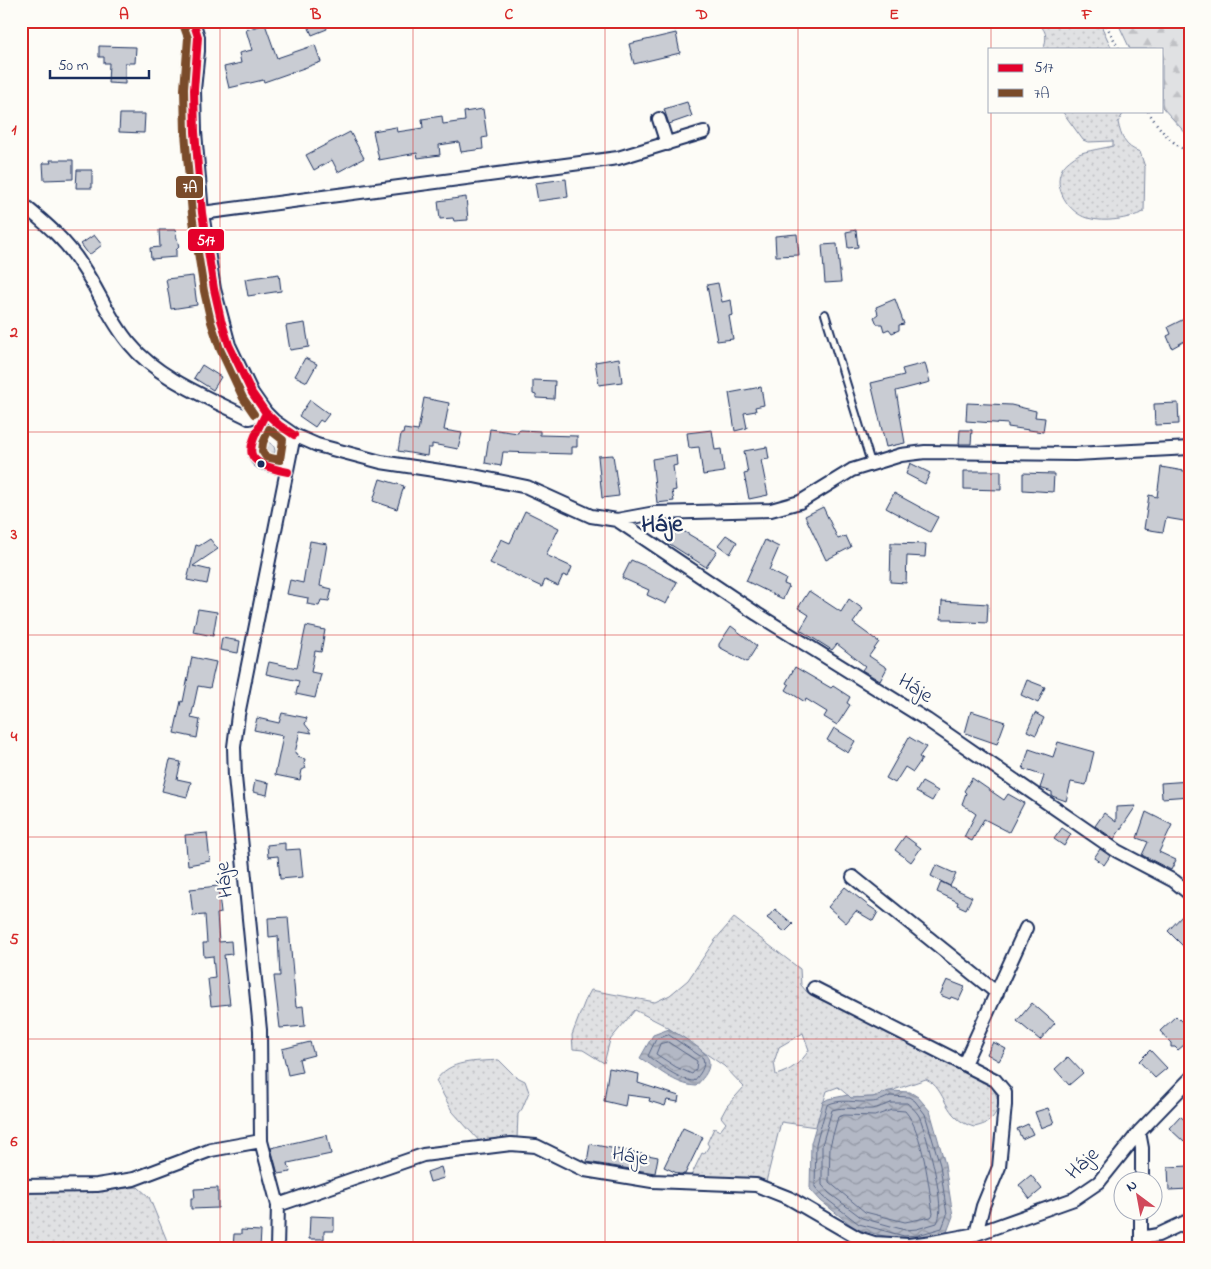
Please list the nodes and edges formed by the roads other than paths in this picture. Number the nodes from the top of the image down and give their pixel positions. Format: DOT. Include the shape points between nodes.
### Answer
graph roads {
  1 [pos="193,21"];
  2 [pos="659,119"];
  3 [pos="704,132"];
  4 [pos="667,144"];
  5 [pos="21,203"];
  6 [pos="202,213"];
  7 [pos="825,314"];
  8 [pos="266,413"];
  9 [pos="294,435"];
  10 [pos="1190,448"];
  11 [pos="871,463"];
  12 [pos="288,472"];
  13 [pos="617,520"];
  14 [pos="853,877"];
  15 [pos="1190,894"];
  16 [pos="1026,928"];
  17 [pos="814,988"];
  18 [pos="997,993"];
  19 [pos="964,1064"];
  20 [pos="1190,1079"];
  21 [pos="1139,1132"];
  22 [pos="261,1141"];
  23 [pos="1142,1172"];
  24 [pos="21,1186"];
  25 [pos="278,1205"];
  26 [pos="1190,1220"];
  27 [pos="1141,1222"];
  28 [pos="976,1234"];
  29 [pos="1141,1243"];
  30 [pos="277,1248"];
  1 -- 6 [label="street, Háje" via="198,37 194,90"];
  2 -- 4 [label="street"];
  3 -- 4 [label="street"];
  4 -- 6 [label="street" via="618,158"];
  5 -- 8 [label="street" via="56,232 82,265 120,330 140,356 161,373 249,418"];
  6 -- 8 [label="street, Háje" via="214,289 229,345 243,376"];
  7 -- 11 [label="lane"];
  8 -- 9 [label="street, Háje"];
  8 -- 12 [label="lane" via="251,444 251,453 262,466"];
  9 -- 12 [label="street, Háje"];
  9 -- 13 [label="street, Háje" via="316,445 381,462 528,487 591,516"];
  10 -- 11 [label="street, Háje" via="1075,454 925,452 901,454"];
  11 -- 13 [label="street, Háje" via="852,470 786,507 655,513"];
  12 -- 22 [label="street, Háje" via="234,747 260,1030"];
  13 -- 15 [label="street, Háje" via="757,614 927,720 1117,851"];
  14 -- 18 [label="street"];
  16 -- 18 [label="street"];
  17 -- 19 [label="street"];
  18 -- 19 [label="street"];
  19 -- 28 [label="street" via="995,1080 1005,1092 1006,1105 999,1167"];
  20 -- 21 [label="street, Háje"];
  21 -- 23 [label="street"];
  21 -- 28 [label="street, Háje" via="1099,1182 1074,1199"];
  22 -- 24 [label="street" via="211,1150 134,1179 97,1185"];
  22 -- 25 [label="street, Háje"];
  25 -- 28 [label="street, Háje" via="423,1155 511,1144 536,1146 585,1170 652,1181 756,1185 789,1198 858,1238 874,1243 908,1245"];
  25 -- 30 [label="street, Háje"];
  26 -- 29 [label="street"];
  27 -- 29 [label="street"];
}
